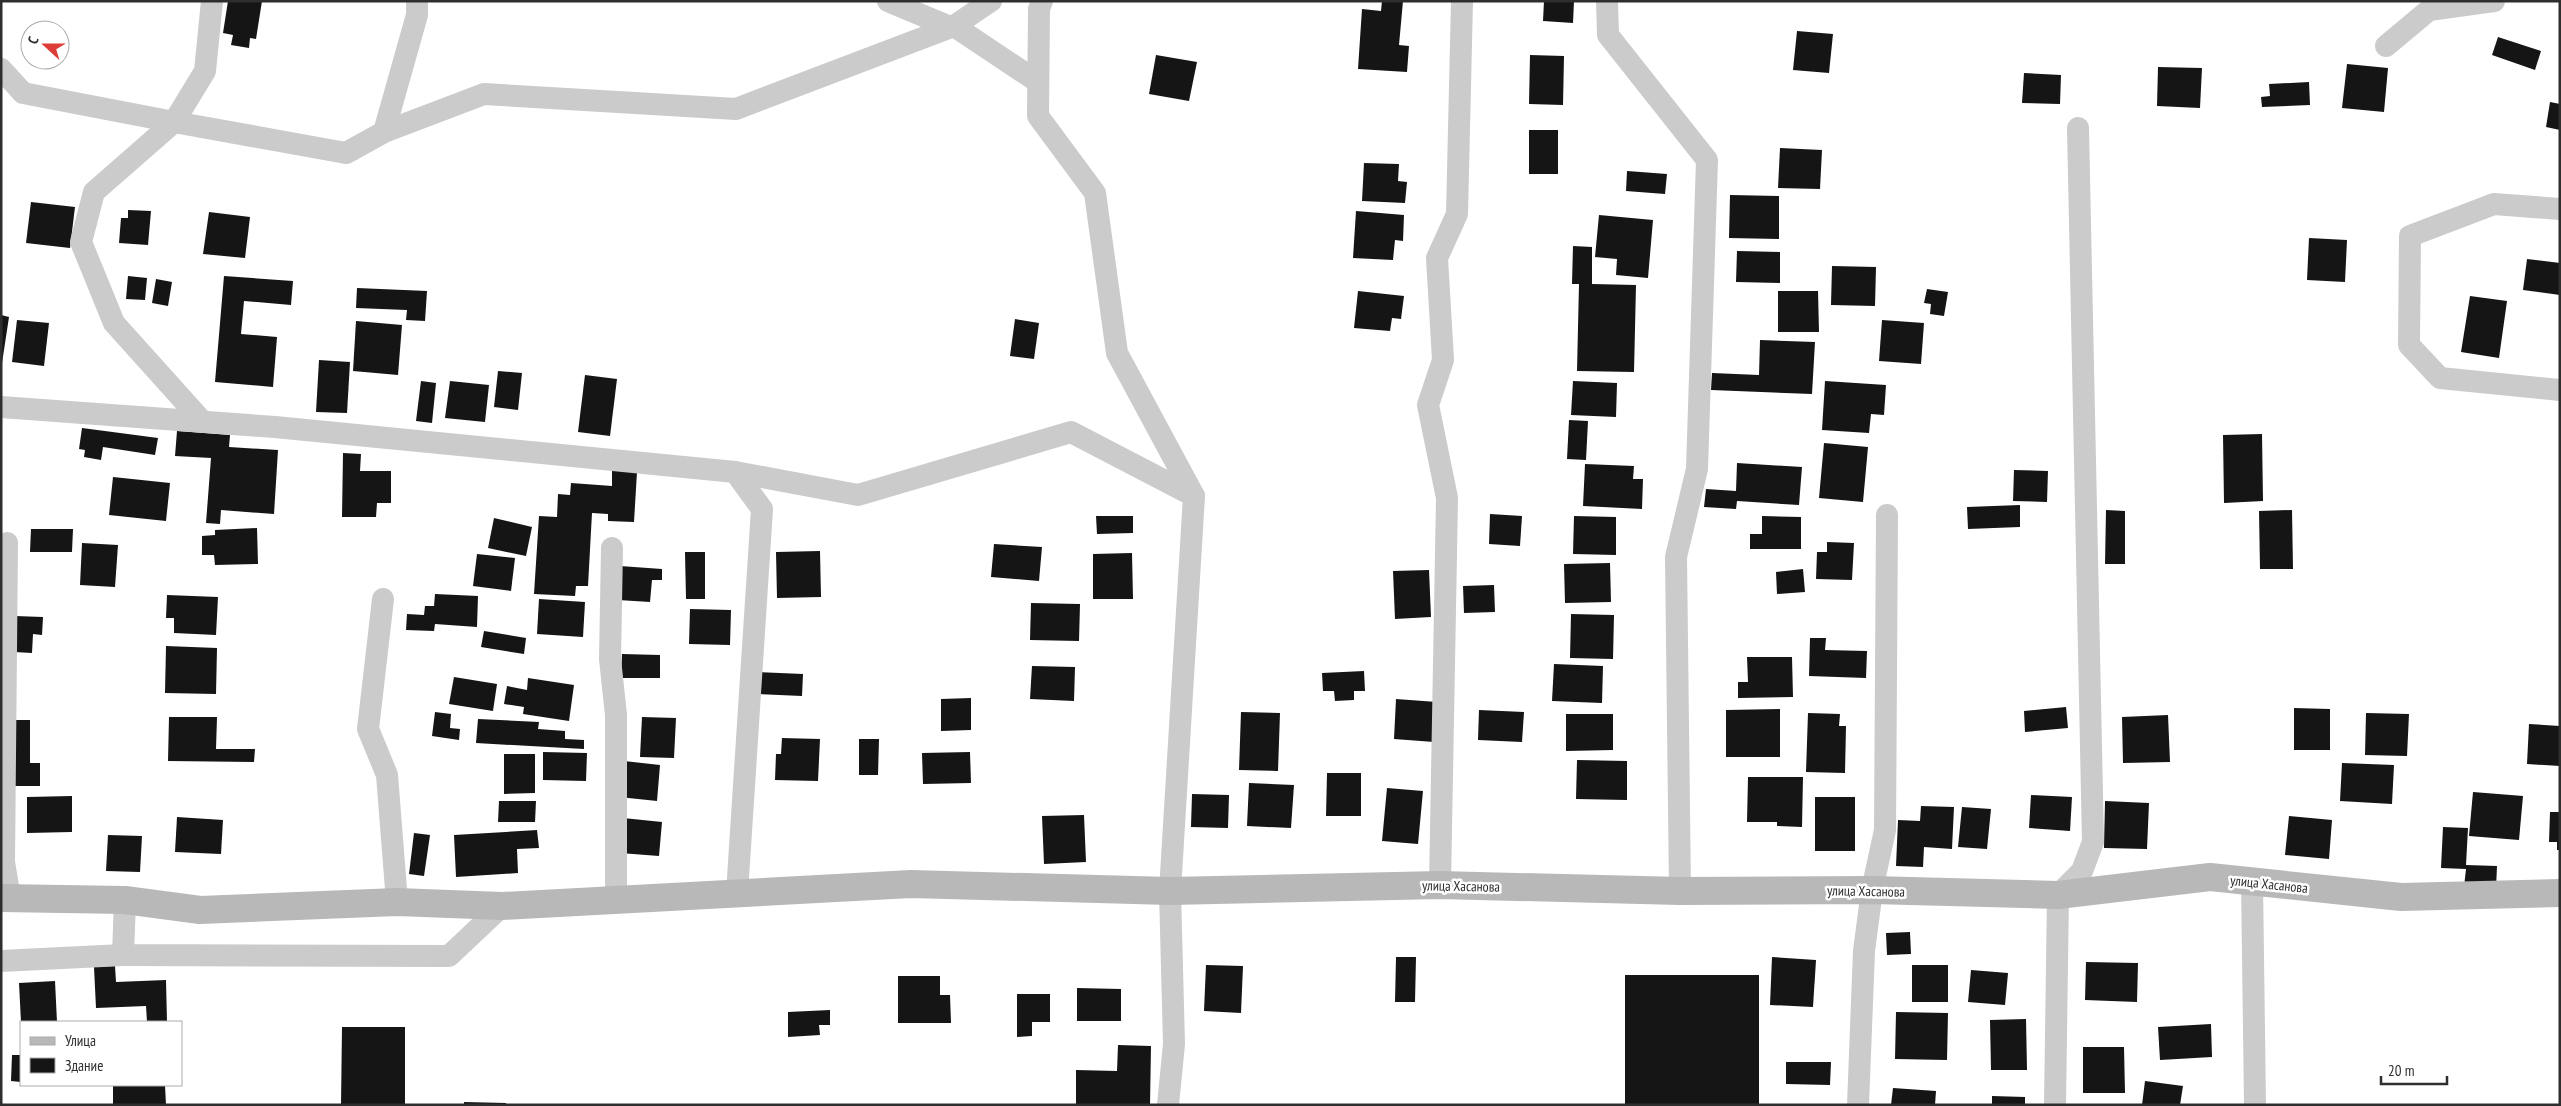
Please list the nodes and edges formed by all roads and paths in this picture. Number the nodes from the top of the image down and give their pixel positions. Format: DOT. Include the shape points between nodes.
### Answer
graph roads {
  1 [pos="212,1"];
  2 [pos="417,1"];
  3 [pos="888,1"];
  4 [pos="991,1"];
  5 [pos="1042,1"];
  6 [pos="1462,1"];
  7 [pos="1607,1"];
  8 [pos="2494,1"];
  9 [pos="952,26"];
  10 [pos="2386,46"];
  11 [pos="1,69"];
  12 [pos="1038,82"];
  13 [pos="174,122"];
  14 [pos="2078,128"];
  15 [pos="384,132"];
  16 [pos="2560,209"];
  17 [pos="2560,390"];
  18 [pos="1,407"];
  19 [pos="204,422"];
  20 [pos="735,472"];
  21 [pos="1194,496"];
  22 [pos="1887,515"];
  23 [pos="7,543"];
  24 [pos="612,548"];
  25 [pos="383,599"];
  26 [pos="2252,882"];
  27 [pos="1440,885"];
  28 [pos="1872,890"];
  29 [pos="1170,891"];
  30 [pos="1680,891"];
  31 [pos="737,893"];
  32 [pos="2560,893"];
  33 [pos="2058,895"];
  34 [pos="6,898"];
  35 [pos="125,900"];
  36 [pos="616,900"];
  37 [pos="397,902"];
  38 [pos="502,906"];
  39 [pos="123,955"];
  40 [pos="1,961"];
  41 [pos="1168,1105"];
  42 [pos="1858,1105"];
  43 [pos="2055,1105"];
  44 [pos="2255,1105"];
  1 -- 13 [label="street" via="205,71"];
  2 -- 15 [label="street" via="417,15"];
  3 -- 9 [label="street"];
  4 -- 9 [label="street"];
  5 -- 12 [label="street" via="1039,9"];
  6 -- 27 [label="street" via="1457,214 1436,258 1443,360 1428,405 1447,498"];
  7 -- 30 [label="street" via="1608,35 1707,160 1698,469 1676,557"];
  8 -- 10 [label="street" via="2429,10"];
  9 -- 12 [label="street"];
  9 -- 15 [label="street" via="736,109 484,94"];
  11 -- 13 [label="street" via="23,93"];
  12 -- 21 [label="street" via="1038,116 1096,193 1117,353"];
  13 -- 15 [label="street" via="346,153"];
  13 -- 19 [label="street" via="94,192 81,242 114,323"];
  14 -- 33 [label="street" via="2093,842 2082,871"];
  16 -- 17 [label="street" via="2494,204 2410,236 2409,345 2440,378"];
  18 -- 19 [label="street"];
  19 -- 20 [label="street"];
  20 -- 21 [label="street" via="858,495 1071,432"];
  20 -- 31 [label="street" via="762,508"];
  21 -- 29 [label="street"];
  22 -- 28 [label="street" via="1885,830"];
  23 -- 34 [label="street"];
  24 -- 36 [label="street" via="610,659 616,715"];
  25 -- 37 [label="street" via="368,730 387,775"];
  26 -- 32 [label="street, улица Хасанова" via="2401,897"];
  26 -- 33 [label="street, улица Хасанова" via="2210,877"];
  26 -- 44 [label="street"];
  27 -- 29 [label="street, улица Хасанова"];
  27 -- 30 [label="street, улица Хасанова"];
  28 -- 30 [label="street, улица Хасанова"];
  28 -- 33 [label="street, улица Хасанова"];
  28 -- 42 [label="street" via="1864,952"];
  29 -- 31 [label="street, улица Хасанова" via="911,884"];
  29 -- 41 [label="street" via="1174,1044"];
  31 -- 36 [label="street, улица Хасанова"];
  33 -- 43 [label="street"];
  34 -- 35 [label="street, улица Хасанова"];
  35 -- 37 [label="street, улица Хасанова" via="200,910"];
  35 -- 39 [label="street"];
  36 -- 38 [label="street, улица Хасанова"];
  37 -- 38 [label="street, улица Хасанова"];
  38 -- 39 [label="street" via="449,956"];
  39 -- 40 [label="street"];
}
